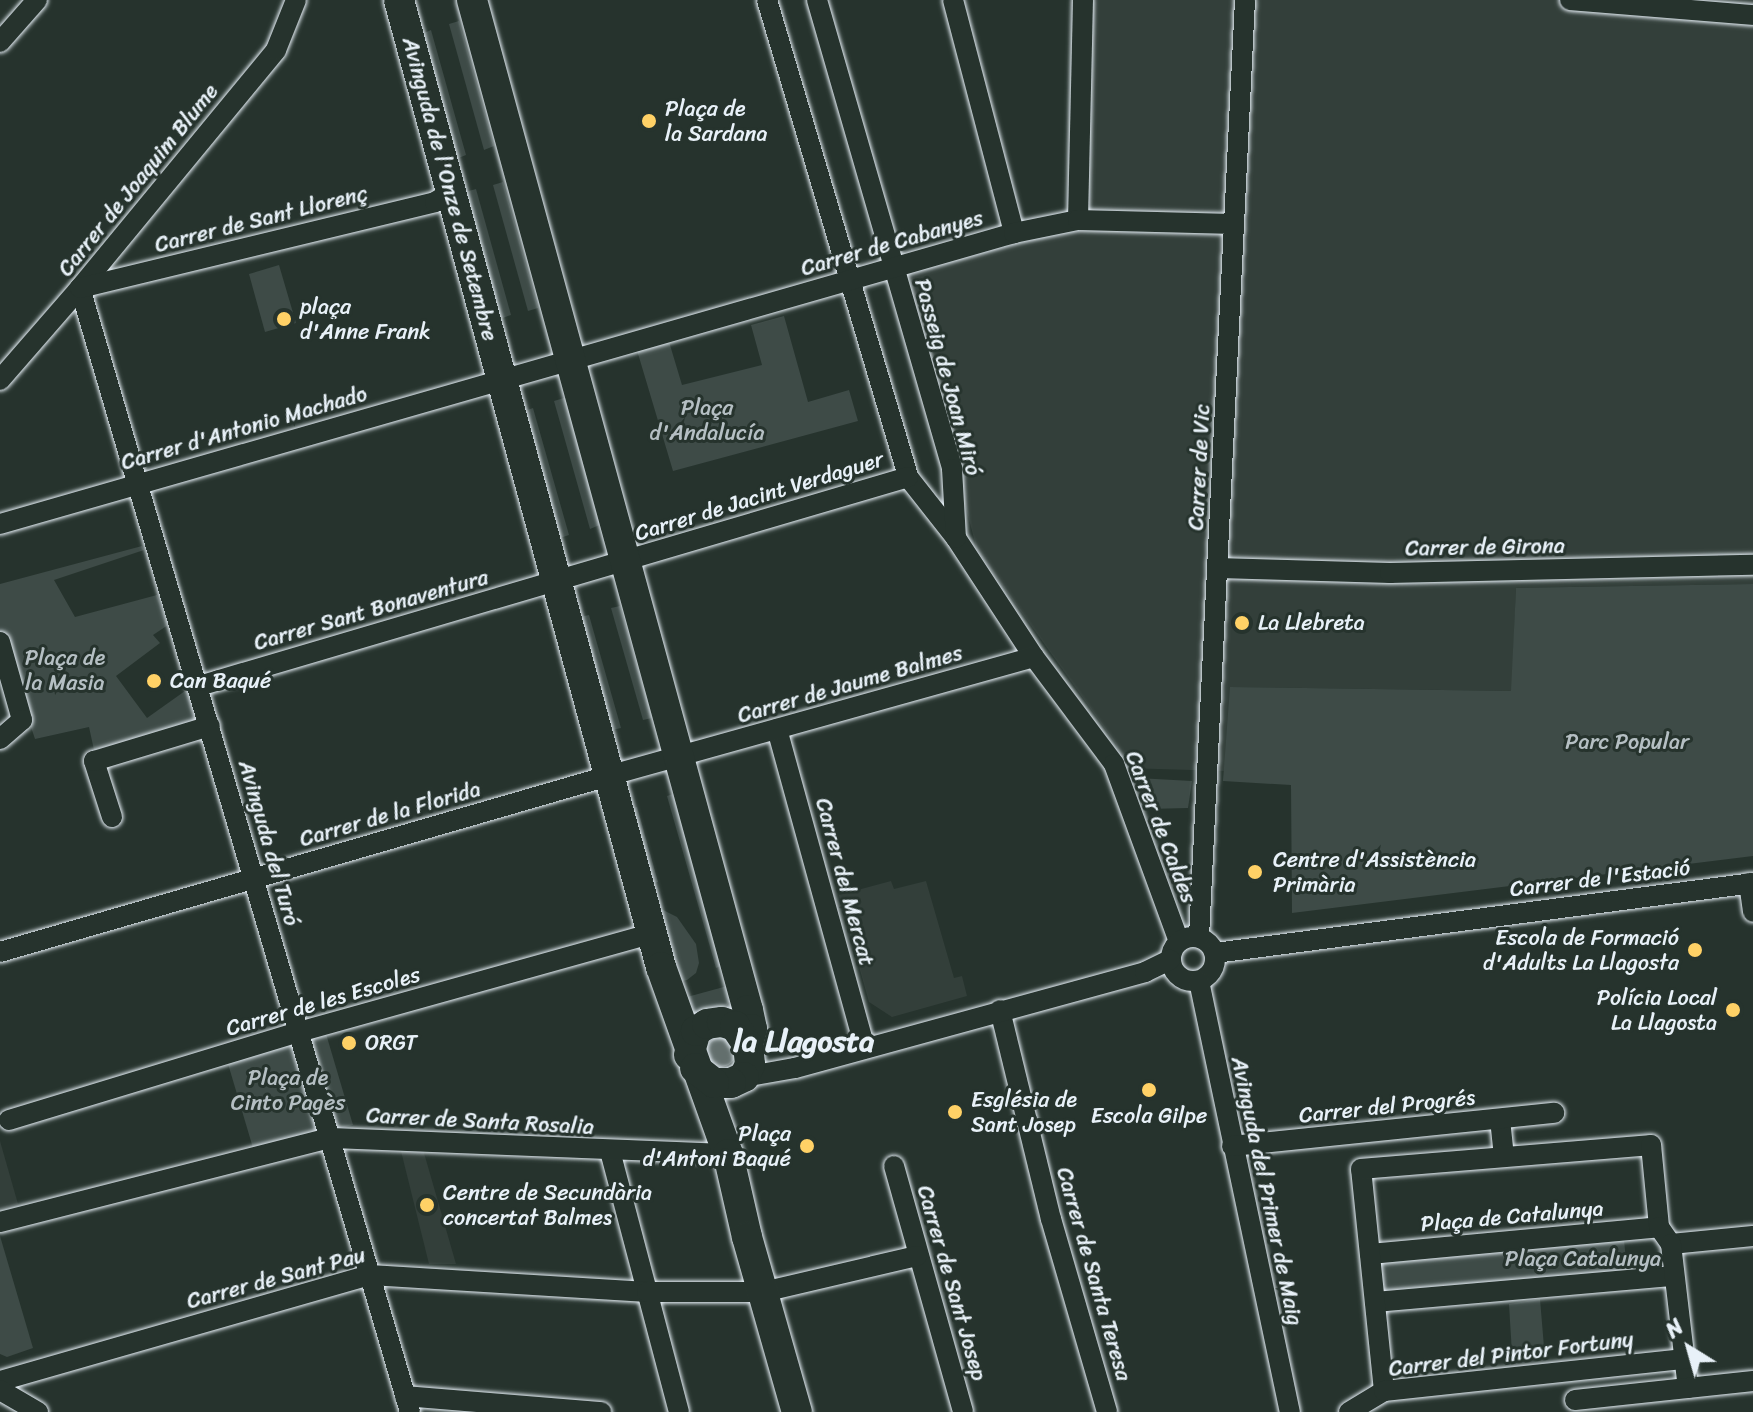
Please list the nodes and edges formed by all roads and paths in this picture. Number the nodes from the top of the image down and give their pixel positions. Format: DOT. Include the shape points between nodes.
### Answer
graph roads {
  1 [pos="37,0"];
  2 [pos="296,0"];
  3 [pos="399,0"];
  4 [pos="472,0"];
  5 [pos="767,0"];
  6 [pos="817,0"];
  7 [pos="953,0"];
  8 [pos="1083,0"];
  9 [pos="1245,0"];
  10 [pos="1570,0"];
  11 [pos="1753,15"];
  12 [pos="0,42"];
  13 [pos="451,192"];
  14 [pos="1078,220"];
  15 [pos="1234,224"];
  16 [pos="1014,233"];
  17 [pos="893,267"];
  18 [pos="850,280"];
  19 [pos="80,288"];
  20 [pos="569,359"];
  21 [pos="501,379"];
  22 [pos="0,380"];
  23 [pos="908,477"];
  24 [pos="138,483"];
  25 [pos="0,524"];
  26 [pos="956,538"];
  27 [pos="624,562"];
  28 [pos="1753,565"];
  29 [pos="1218,568"];
  30 [pos="557,581"];
  31 [pos="0,642"];
  32 [pos="1034,657"];
  33 [pos="199,686"];
  34 [pos="210,726"];
  35 [pos="777,729"];
  36 [pos="0,739"];
  37 [pos="678,758"];
  38 [pos="608,776"];
  39 [pos="112,817"];
  40 [pos="254,877"];
  41 [pos="1751,883"];
  42 [pos="1753,912"];
  43 [pos="653,933"];
  44 [pos="1183,946"];
  45 [pos="0,952"];
  46 [pos="1215,953"];
  47 [pos="1199,981"];
  48 [pos="1000,1010"];
  49 [pos="299,1032"];
  50 [pos="748,1045"];
  51 [pos="865,1048"];
  52 [pos="692,1061"];
  53 [pos="738,1080"];
  54 [pos="1554,1113"];
  55 [pos="1500,1119"];
  56 [pos="9,1120"];
  57 [pos="330,1138"];
  58 [pos="1232,1146"];
  59 [pos="727,1150"];
  60 [pos="610,1151"];
  61 [pos="1504,1157"];
  62 [pos="894,1166"];
  63 [pos="0,1222"];
  64 [pos="1659,1227"];
  65 [pos="1753,1236"];
  66 [pos="1671,1244"];
  67 [pos="1370,1254"];
  68 [pos="917,1256"];
  69 [pos="370,1275"];
  70 [pos="1674,1276"];
  71 [pos="647,1292"];
  72 [pos="763,1292"];
  73 [pos="1375,1302"];
  74 [pos="1684,1359"];
  75 [pos="1571,1370"];
  76 [pos="0,1381"];
  77 [pos="1753,1381"];
  78 [pos="1688,1388"];
  79 [pos="0,1390"];
  80 [pos="1384,1391"];
  81 [pos="408,1404"];
  82 [pos="1576,1406"];
  83 [pos="38,1412"];
  84 [pos="601,1412"];
  85 [pos="679,1412"];
  86 [pos="797,1412"];
  87 [pos="963,1412"];
  88 [pos="1107,1412"];
  89 [pos="1290,1412"];
  90 [pos="1349,1412"];
  1 -- 12 [label="street"];
  2 -- 19 [label="street, Carrer de Joaquim Blume" via="280,45"];
  3 -- 13 [label="main road, Avinguda de l'Onze de Setembre"];
  4 -- 20 [label="main road"];
  5 -- 18 [label="street, Passeig de Joan Miró"];
  6 -- 17 [label="street, Passeig de Joan Miró"];
  7 -- 16 [label="street"];
  8 -- 14 [label="street"];
  9 -- 15 [label="street, Carrer de Vic"];
  10 -- 11 [label="street"];
  13 -- 19 [label="street, Carrer de Sant Llorenç" via="435,202"];
  13 -- 21 [label="main road, Avinguda de l'Onze de Setembre"];
  14 -- 15 [label="street, Carrer de Cabanyes"];
  14 -- 16 [label="street, Carrer de Cabanyes"];
  15 -- 29 [label="street, Carrer de Vic"];
  16 -- 17 [label="street, Carrer de Cabanyes"];
  17 -- 18 [label="street, Carrer de Cabanyes"];
  17 -- 26 [label="street, Passeig de Joan Miró" via="952,469"];
  18 -- 20 [label="street, Carrer de Cabanyes"];
  18 -- 23 [label="street, Passeig de Joan Miró"];
  19 -- 22 [label="street, Carrer de Joaquim Blume"];
  19 -- 24 [label="street, Avinguda del Turó"];
  20 -- 21 [label="street"];
  20 -- 27 [label="main road"];
  21 -- 24 [label="street, Carrer d'Antonio Machado"];
  21 -- 30 [label="main road, Avinguda de l'Onze de Setembre"];
  23 -- 26 [label="street, Passeig de Joan Miró"];
  23 -- 27 [label="street, Carrer de Jacint Verdaguer"];
  24 -- 25 [label="street, Carrer d'Antonio Machado"];
  24 -- 33 [label="street, Avinguda del Turó"];
  26 -- 32 [label="street, Passeig de Joan Miró"];
  27 -- 30 [label="street"];
  27 -- 37 [label="main road"];
  28 -- 29 [label="street, Carrer de Girona" via="1390,573"];
  29 -- 44 [label="street, Carrer de Vic"];
  30 -- 33 [label="street, Carrer Sant Bonaventura"];
  30 -- 38 [label="main road, Avinguda de l'Onze de Setembre"];
  31 -- 36 [label="street" via="22,720"];
  32 -- 35 [label="street, Carrer de Jaume Balmes"];
  32 -- 44 [label="street, Carrer de Caldes" via="1114,764"];
  33 -- 34 [label="street, Avinguda del Turó"];
  34 -- 39 [label="street" via="94,761"];
  34 -- 40 [label="street, Avinguda del Turó"];
  35 -- 37 [label="street, Carrer de Jaume Balmes"];
  35 -- 51 [label="street, Carrer del Mercat"];
  37 -- 38 [label="street"];
  37 -- 50 [label="main road" via="748,1010"];
  38 -- 40 [label="street, Carrer de la Florida"];
  38 -- 43 [label="main road, Avinguda de l'Onze de Setembre"];
  40 -- 45 [label="street, Carrer de la Florida"];
  40 -- 49 [label="street, Avinguda del Turó"];
  41 -- 42 [label="street"];
  41 -- 46 [label="street, Carrer de l'Estació"];
  43 -- 49 [label="street, Carrer de les Escoles"];
  43 -- 52 [label="main road, Avinguda de l'Onze de Setembre"];
  44 -- 46 [label="street" via="1210,944"];
  44 -- 47 [label="street" via="1180,977"];
  44 -- 48 [label="street" via="1145,972"];
  46 -- 47 [label="street" via="1212,970"];
  47 -- 58 [label="street, Avinguda del Primer de Maig"];
  48 -- 51 [label="street"];
  48 -- 88 [label="street, Carrer de Santa Teresa" via="1051,1219"];
  49 -- 56 [label="street, Carrer de les Escoles"];
  49 -- 57 [label="street, Avinguda del Turó"];
  50 -- 52 [label="main road" via="735,1026 707,1024 696,1031"];
  50 -- 53 [label="main road" via="750,1065"];
  51 -- 53 [label="street"];
  52 -- 53 [label="main road" via="714,1083"];
  52 -- 59 [label="main road, Avinguda de l'Onze de Setembre"];
  53 -- 59 [label="main road, Avinguda de l'Onze de Setembre" via="723,1125"];
  54 -- 55 [label="street, Carrer del Progrés"];
  55 -- 58 [label="street, Carrer del Progrés"];
  55 -- 61 [label="street, Carrer del Progrés"];
  57 -- 60 [label="street, Carrer de Santa Rosalia"];
  57 -- 63 [label="street, Carrer de Santa Rosalia"];
  57 -- 69 [label="street, Avinguda del Turó"];
  58 -- 89 [label="street, Avinguda del Primer de Maig"];
  59 -- 60 [label="street, Carrer de Santa Rosalia"];
  59 -- 72 [label="main road, Avinguda de l'Onze de Setembre"];
  60 -- 71 [label="street"];
  61 -- 64 [label="street" via="1651,1145"];
  61 -- 67 [label="street" via="1361,1169"];
  62 -- 68 [label="street, Carrer de Sant Josep"];
  64 -- 66 [label="street"];
  64 -- 67 [label="street, Plaça de Catalunya"];
  65 -- 66 [label="street"];
  66 -- 70 [label="street"];
  67 -- 73 [label="street"];
  68 -- 72 [label="street, Carrer de Sant Pau"];
  68 -- 87 [label="street, Carrer de Sant Josep"];
  69 -- 71 [label="street, Carrer de Sant Pau"];
  69 -- 76 [label="street, Carrer de Sant Pau"];
  69 -- 81 [label="street, Avinguda del Turó"];
  70 -- 73 [label="street"];
  70 -- 74 [label="street"];
  71 -- 72 [label="street, Carrer de Sant Pau"];
  71 -- 85 [label="street"];
  72 -- 86 [label="main road, Avinguda de l'Onze de Setembre"];
  73 -- 80 [label="street"];
  74 -- 75 [label="street, Carrer del Pintor Fortuny"];
  74 -- 78 [label="street"];
  75 -- 80 [label="street, Carrer del Pintor Fortuny"];
  75 -- 82 [label="street"];
  77 -- 78 [label="street"];
  78 -- 82 [label="street"];
  79 -- 83 [label="street"];
  80 -- 90 [label="street, Carrer del Pintor Fortuny"];
  81 -- 84 [label="street"];
}
